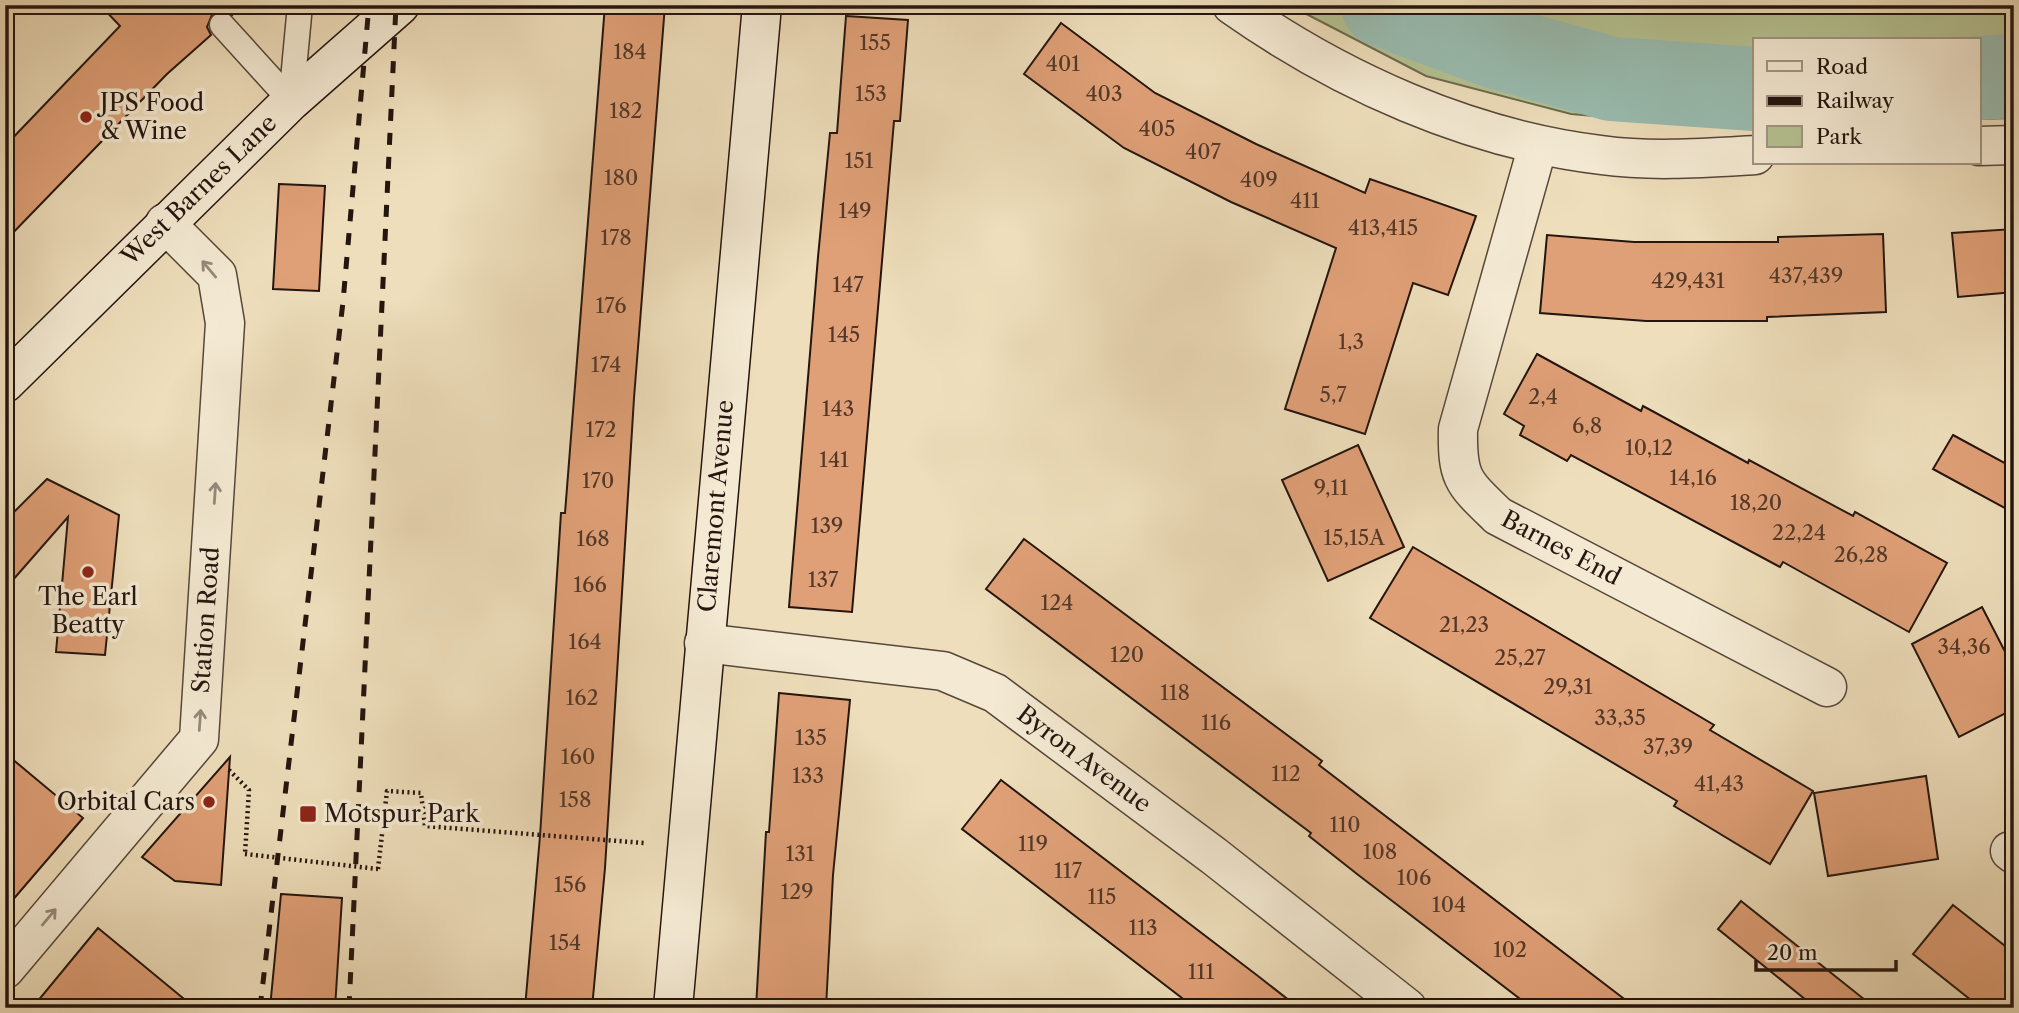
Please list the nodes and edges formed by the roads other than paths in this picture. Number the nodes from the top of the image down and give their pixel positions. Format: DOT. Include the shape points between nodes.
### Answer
graph roads {
  1 [pos="300,5"];
  2 [pos="400,5"];
  3 [pos="762,5"];
  4 [pos="1232,5"];
  5 [pos="222,25"];
  6 [pos="291,101"];
  7 [pos="1538,145"];
  8 [pos="2014,145"];
  9 [pos="1980,146"];
  10 [pos="1753,155"];
  11 [pos="165,223"];
  12 [pos="5,383"];
  13 [pos="704,643"];
  14 [pos="1827,687"];
  15 [pos="5,969"];
  16 [pos="673,1008"];
  17 [pos="1408,1008"];
  1 -- 6 [label="lane"];
  2 -- 6 [label="street, West Barnes Lane"];
  3 -- 13 [label="street, Claremont Avenue"];
  4 -- 7 [label="street" via="1342,74 1447,118"];
  5 -- 6 [label="lane"];
  6 -- 11 [label="street, West Barnes Lane"];
  7 -- 10 [label="street" via="1664,160"];
  7 -- 14 [label="street, Barnes End" via="1458,429 1457,464 1470,489 1498,516"];
  8 -- 9 [label="street"];
  11 -- 12 [label="street, West Barnes Lane"];
  15 -- 11 [label="street, Station Road, one-way" via="199,739 225,323 217,275"];
  13 -- 16 [label="street, Claremont Avenue"];
  13 -- 17 [label="street, Byron Avenue" via="943,671 995,693"];
}
